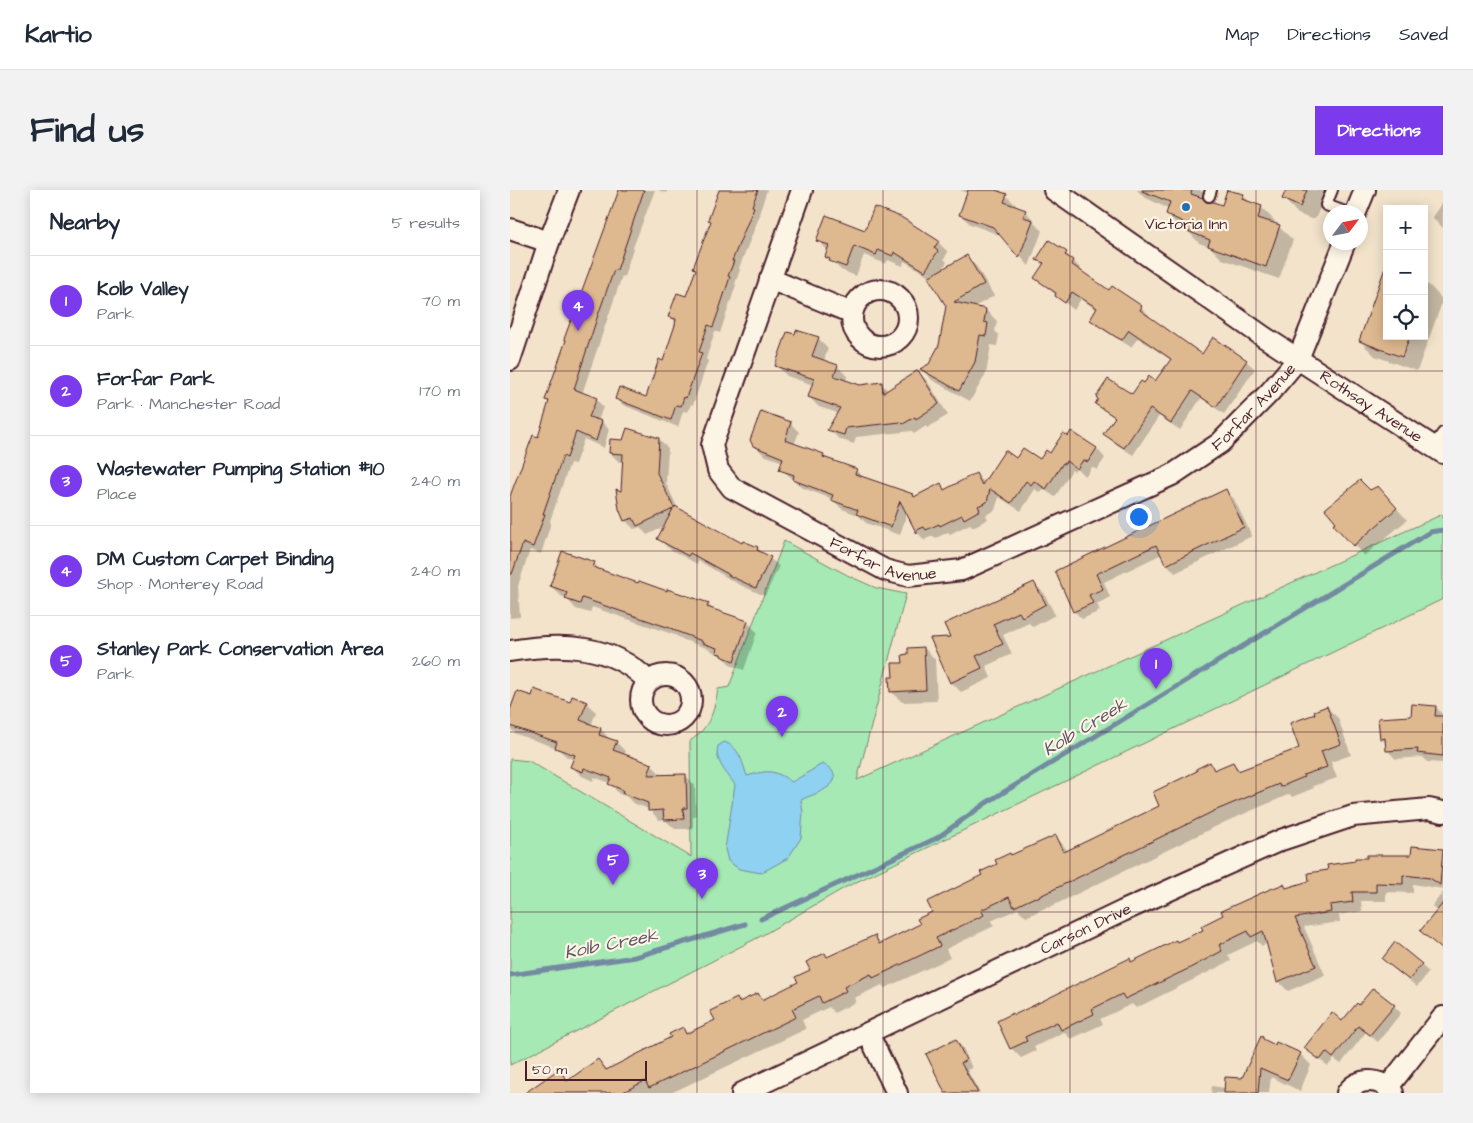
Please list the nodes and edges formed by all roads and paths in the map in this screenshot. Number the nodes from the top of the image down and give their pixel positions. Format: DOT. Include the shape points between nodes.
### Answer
graph roads {
  1 [pos="569,190"];
  2 [pos="802,190"];
  3 [pos="1332,190"];
  4 [pos="1365,190"];
  5 [pos="1061,192"];
  6 [pos="1326,205"];
  7 [pos="1359,205"];
  8 [pos="510,229"];
  9 [pos="549,242"];
  10 [pos="1341,250"];
  11 [pos="770,279"];
  12 [pos="852,313"];
  13 [pos="1298,359"];
  14 [pos="510,360"];
  15 [pos="1440,444"];
  16 [pos="510,651"];
  17 [pos="648,681"];
  18 [pos="1443,812"];
  19 [pos="1443,1017"];
  20 [pos="868,1033"];
  21 [pos="1390,1090"];
  22 [pos="742,1093"];
  23 [pos="897,1093"];
  24 [pos="1347,1093"];
  1 -- 9 [label="street"];
  2 -- 11 [label="street, Forfar Avenue"];
  3 -- 6 [label="lane"];
  4 -- 7 [label="street"];
  5 -- 13 [label="street, Forfar Avenue"];
  8 -- 9 [label="street"];
  9 -- 14 [label="street"];
  10 -- 13 [label="street, Forfar Avenue"];
  11 -- 12 [label="street"];
  11 -- 13 [label="street, Forfar Avenue" via="712,445 718,470 732,488 885,570 908,576 962,570 1172,475 1220,442"];
  13 -- 15 [label="street, Rothsay Avenue"];
  16 -- 17 [label="street" via="583,648 612,655 636,668"];
  18 -- 20 [label="street, Carson Drive" via="1430,809 1352,816 1281,840"];
  19 -- 21 [label="street"];
  20 -- 22 [label="street, Carson Drive"];
  20 -- 23 [label="street"];
  21 -- 24 [label="street" via="1378,1082 1367,1081 1357,1084"];
}
